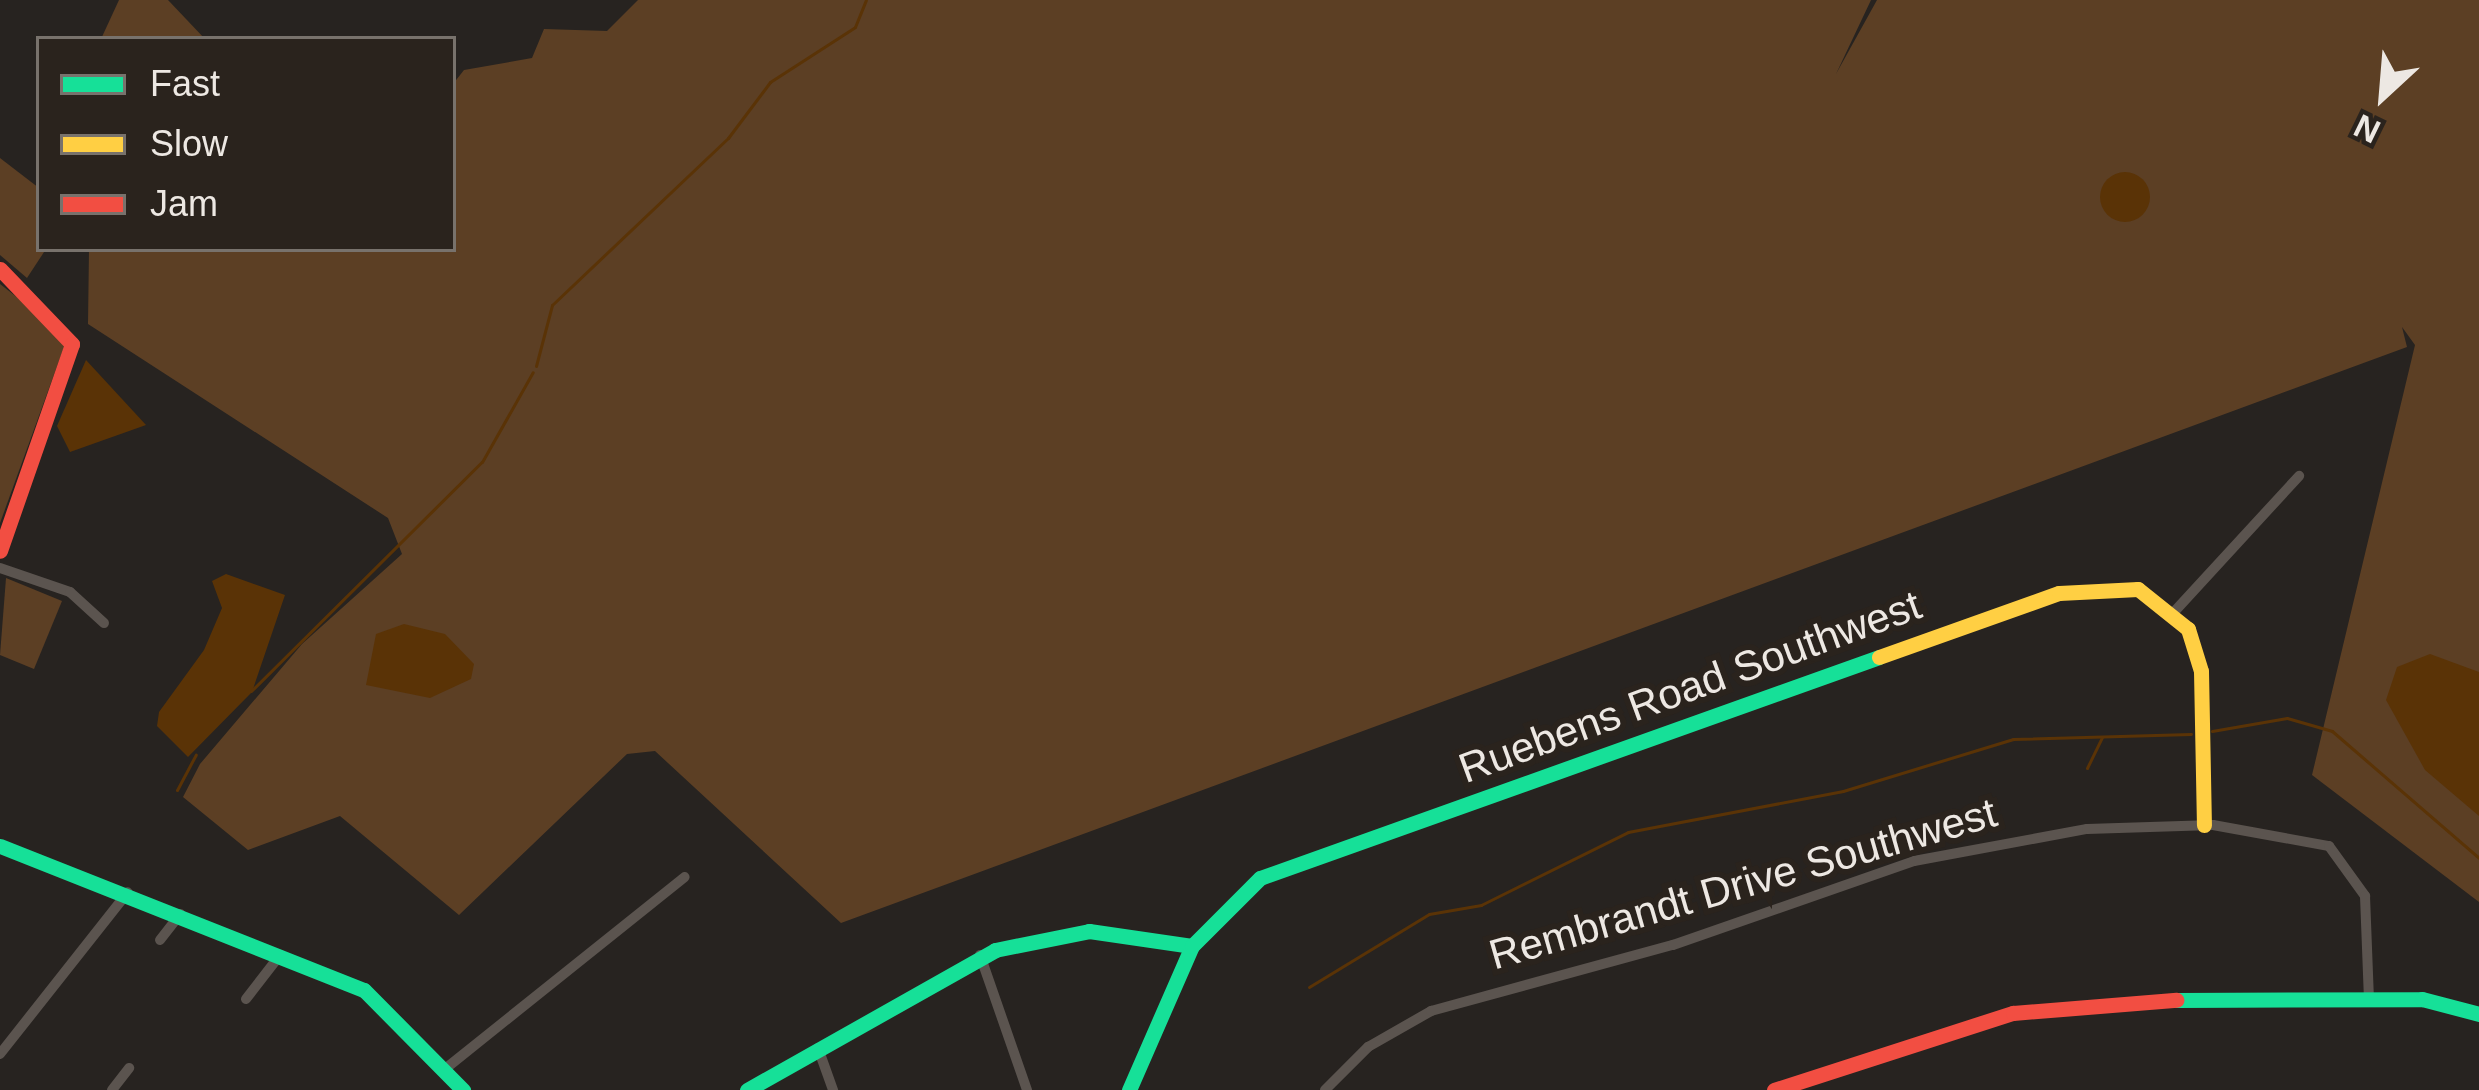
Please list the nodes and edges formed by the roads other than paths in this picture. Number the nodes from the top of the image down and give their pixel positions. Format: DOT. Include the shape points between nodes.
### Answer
graph roads {
  1 [pos="0,269"];
  2 [pos="2299,476"];
  3 [pos="0,551"];
  4 [pos="0,568"];
  5 [pos="2174,612"];
  6 [pos="104,623"];
  7 [pos="2204,825"];
  8 [pos="0,846"];
  9 [pos="685,877"];
  10 [pos="129,891"];
  11 [pos="182,912"];
  12 [pos="160,940"];
  13 [pos="1192,946"];
  14 [pos="282,952"];
  15 [pos="980,956"];
  16 [pos="246,999"];
  17 [pos="2369,999"];
  18 [pos="2479,1014"];
  19 [pos="817,1046"];
  20 [pos="0,1054"];
  21 [pos="129,1069"];
  22 [pos="445,1069"];
  23 [pos="458,1089"];
  24 [pos="112,1090"];
  25 [pos="747,1090"];
  26 [pos="833,1090"];
  27 [pos="1027,1090"];
  28 [pos="1129,1090"];
  29 [pos="1324,1090"];
  30 [pos="1774,1090"];
  1 -- 3 [label="street" via="72,344"];
  2 -- 5 [label="street"];
  4 -- 6 [label="street" via="70,592"];
  5 -- 7 [label="street" via="2201,670"];
  5 -- 13 [label="street, Ruebens Road Southwest" via="2124,585 2059,592 1274,872"];
  7 -- 17 [label="street, Rembrandt Drive Southwest" via="2293,833 2342,856 2369,916"];
  7 -- 29 [label="street, Rembrandt Drive Southwest" via="2034,835 1914,861 1673,945 1431,1011 1368,1047"];
  8 -- 10 [label="street"];
  9 -- 22 [label="street"];
  10 -- 11 [label="street"];
  10 -- 20 [label="street"];
  11 -- 12 [label="street"];
  11 -- 14 [label="street"];
  13 -- 15 [label="street" via="1089,932"];
  13 -- 28 [label="street, Ruebens Road Southwest"];
  14 -- 16 [label="street"];
  14 -- 22 [label="street" via="378,1000"];
  15 -- 19 [label="street"];
  15 -- 27 [label="street"];
  17 -- 18 [label="street"];
  17 -- 30 [label="street" via="2051,1005"];
  19 -- 25 [label="street"];
  19 -- 26 [label="street"];
  21 -- 24 [label="street"];
  22 -- 23 [label="street"];
}
